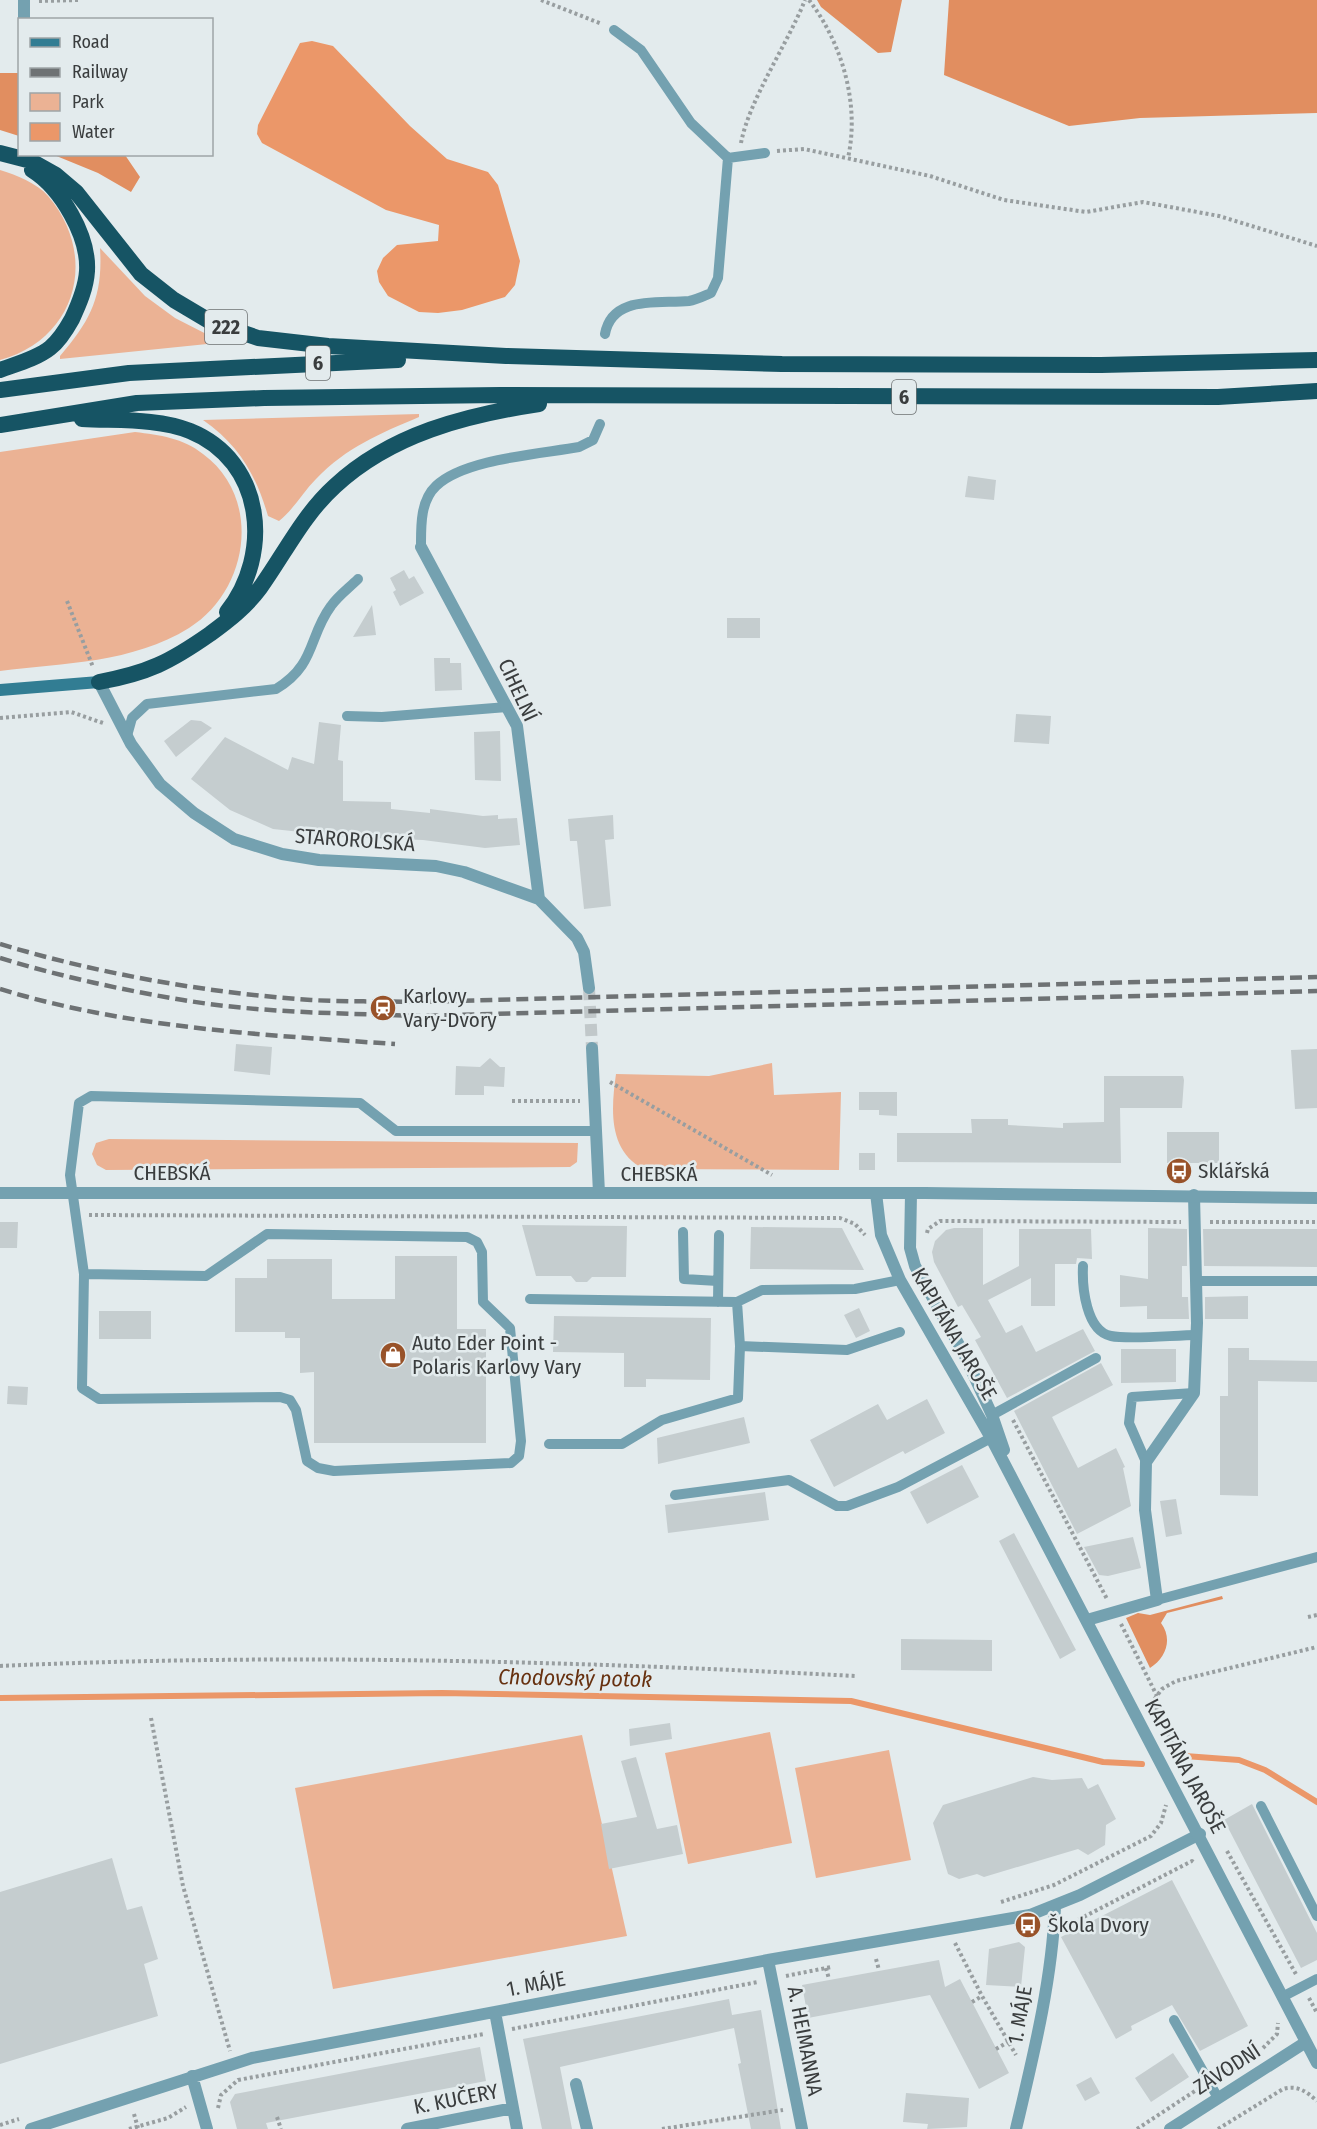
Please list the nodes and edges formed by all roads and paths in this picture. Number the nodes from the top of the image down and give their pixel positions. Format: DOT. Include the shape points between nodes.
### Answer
graph roads {
  1 [pos="80,0"];
  2 [pos="541,0"];
  3 [pos="807,0"];
  4 [pos="24,1"];
  5 [pos="24,18"];
  6 [pos="614,30"];
  7 [pos="765,153"];
  8 [pos="4,154"];
  9 [pos="741,156"];
  10 [pos="728,158"];
  11 [pos="848,158"];
  12 [pos="1317,246"];
  13 [pos="605,334"];
  14 [pos="506,356"];
  15 [pos="1317,360"];
  16 [pos="0,370"];
  17 [pos="0,390"];
  18 [pos="1317,391"];
  19 [pos="590,396"];
  20 [pos="45,417"];
  21 [pos="600,424"];
  22 [pos="0,425"];
  23 [pos="421,547"];
  24 [pos="358,579"];
  25 [pos="67,601"];
  26 [pos="209,634"];
  27 [pos="99,682"];
  28 [pos="0,690"];
  29 [pos="507,707"];
  30 [pos="347,716"];
  31 [pos="0,718"];
  32 [pos="125,733"];
  33 [pos="539,899"];
  34 [pos="589,988"];
  35 [pos="592,1048"];
  36 [pos="610,1082"];
  37 [pos="512,1101"];
  38 [pos="580,1101"];
  39 [pos="596,1131"];
  40 [pos="772,1174"];
  41 [pos="0,1193"];
  42 [pos="599,1193"];
  43 [pos="876,1193"];
  44 [pos="74,1194"];
  45 [pos="911,1194"];
  46 [pos="1194,1195"];
  47 [pos="1317,1198"];
  48 [pos="77,1215"];
  49 [pos="1195,1222"];
  50 [pos="1317,1222"];
  51 [pos="683,1232"];
  52 [pos="719,1235"];
  53 [pos="870,1240"];
  54 [pos="925,1240"];
  55 [pos="1083,1266"];
  56 [pos="84,1274"];
  57 [pos="900,1280"];
  58 [pos="718,1281"];
  59 [pos="1196,1281"];
  60 [pos="1317,1281"];
  61 [pos="530,1299"];
  62 [pos="718,1302"];
  63 [pos="737,1302"];
  64 [pos="1197,1329"];
  65 [pos="900,1332"];
  66 [pos="740,1346"];
  67 [pos="1096,1358"];
  68 [pos="1194,1393"];
  69 [pos="1006,1407"];
  70 [pos="992,1415"];
  71 [pos="991,1438"];
  72 [pos="549,1444"];
  73 [pos="1146,1462"];
  74 [pos="1017,1487"];
  75 [pos="675,1496"];
  76 [pos="1317,1557"];
  77 [pos="1157,1600"];
  78 [pos="1115,1612"];
  79 [pos="1317,1615"];
  80 [pos="1308,1617"];
  81 [pos="1087,1620"];
  82 [pos="1317,1647"];
  83 [pos="0,1666"];
  84 [pos="855,1676"];
  85 [pos="1157,1696"];
  86 [pos="151,1718"];
  87 [pos="1185,1771"];
  88 [pos="1167,1801"];
  89 [pos="1261,1806"];
  90 [pos="1200,1834"];
  91 [pos="1223,1844"];
  92 [pos="997,1904"];
  93 [pos="1055,1907"];
  94 [pos="1317,1916"];
  95 [pos="948,1929"];
  96 [pos="876,1959"];
  97 [pos="768,1960"];
  98 [pos="826,1968"];
  99 [pos="879,1970"];
  100 [pos="829,1979"];
  101 [pos="1317,1980"];
  102 [pos="1303,1987"];
  103 [pos="982,1996"];
  104 [pos="1282,1997"];
  105 [pos="972,2002"];
  106 [pos="495,2012"];
  107 [pos="1317,2013"];
  108 [pos="1174,2020"];
  109 [pos="1008,2042"];
  110 [pos="1306,2042"];
  111 [pos="996,2049"];
  112 [pos="239,2053"];
  113 [pos="1317,2063"];
  114 [pos="1029,2074"];
  115 [pos="192,2076"];
  116 [pos="576,2084"];
  117 [pos="1218,2098"];
  118 [pos="1317,2101"];
  119 [pos="184,2102"];
  120 [pos="513,2108"];
  121 [pos="798,2108"];
  122 [pos="145,2110"];
  123 [pos="134,2114"];
  124 [pos="29,2116"];
  125 [pos="277,2116"];
  126 [pos="124,2117"];
  127 [pos="0,2125"];
  128 [pos="138,2128"];
  129 [pos="31,2129"];
  130 [pos="129,2129"];
  131 [pos="207,2129"];
  132 [pos="281,2129"];
  133 [pos="408,2129"];
  134 [pos="517,2129"];
  135 [pos="587,2129"];
  136 [pos="662,2129"];
  137 [pos="802,2129"];
  138 [pos="1016,2129"];
  139 [pos="1170,2129"];
  140 [pos="1218,2129"];
  1 -- 4 [label="path"];
  2 -- 6 [label="path"];
  3 -- 9 [label="path" via="763,88 742,140"];
  3 -- 11 [label="path" via="826,22 841,60 849,95 852,138"];
  4 -- 5 [label="street"];
  6 -- 10 [label="lane" via="642,50 691,123"];
  7 -- 9 [label="lane"];
  7 -- 11 [label="path" via="804,148"];
  8 -- 14 [label="highway, 222" via="31,161 56,175 76,192 141,274 174,300 212,322 258,338"];
  8 -- 16 [label="highway" via="42,176 63,201 79,230 87,270 81,300 68,327 51,348"];
  9 -- 10 [label="lane"];
  10 -- 13 [label="lane" via="718,278 711,293 692,300 635,304 615,312 607,322"];
  11 -- 12 [label="path" via="930,176 1004,200 1086,212 1143,202 1219,216"];
  14 -- 15 [label="highway, 6" via="806,364 1101,365"];
  14 -- 17 [label="highway, 6" via="129,373"];
  18 -- 19 [label="highway, 6" via="1218,397"];
  19 -- 20 [label="highway, 6" via="264,398 137,403"];
  19 -- 26 [label="highway" via="501,410 440,426 387,448 335,486 297,529 259,588 233,618"];
  20 -- 22 [label="highway, 6"];
  20 -- 26 [label="highway" via="174,426 205,438 240,472 253,502 255,549 235,602"];
  21 -- 23 [label="lane" via="593,440 579,447 452,474 435,487 423,508"];
  23 -- 29 [label="street, CIHELNÍ"];
  24 -- 32 [label="lane" via="332,605 293,679 276,689 147,704 132,718"];
  25 -- 27 [label="path"];
  26 -- 27 [label="highway" via="155,668"];
  27 -- 28 [label="main road"];
  27 -- 32 [label="street, STAROROLSKÁ"];
  29 -- 30 [label="lane"];
  29 -- 33 [label="street, CIHELNÍ" via="517,726"];
  31 -- 32 [label="path" via="71,712"];
  32 -- 33 [label="street, STAROROLSKÁ" via="160,784 234,839 282,854 319,860 436,866"];
  33 -- 34 [label="street, STAROROLSKÁ" via="577,938 584,952"];
  35 -- 39 [label="street"];
  36 -- 40 [label="path"];
  37 -- 38 [label="path"];
  39 -- 42 [label="street"];
  39 -- 44 [label="lane" via="396,1131 360,1103 91,1096 79,1103 70,1175"];
  41 -- 44 [label="street, CHEBSKÁ"];
  42 -- 43 [label="street, CHEBSKÁ"];
  42 -- 44 [label="street, CHEBSKÁ"];
  43 -- 45 [label="street, CHEBSKÁ"];
  43 -- 57 [label="street, KAPITÁNA JAROŠE" via="881,1235"];
  44 -- 48 [label="lane"];
  45 -- 46 [label="street, CHEBSKÁ"];
  45 -- 70 [label="street, KAPITÁNA JAROŠE" via="910,1248 915,1266 964,1354"];
  46 -- 47 [label="street, CHEBSKÁ"];
  46 -- 49 [label="street"];
  48 -- 53 [label="path" via="840,1218 855,1224"];
  48 -- 56 [label="lane"];
  49 -- 50 [label="path"];
  49 -- 54 [label="path" via="940,1221 928,1229"];
  49 -- 59 [label="street"];
  51 -- 58 [label="lane" via="684,1279"];
  52 -- 58 [label="lane"];
  55 -- 64 [label="lane" via="1082,1284 1088,1309 1098,1327 1110,1336"];
  56 -- 56 [label="lane" via="206,1276 267,1234 467,1237 477,1242 482,1251 483,1302 510,1328 521,1441 519,1456 511,1463 334,1471 307,1461 296,1410 290,1400 99,1399 82,1389"];
  57 -- 63 [label="lane" via="855,1290 762,1290"];
  57 -- 71 [label="street, KAPITÁNA JAROŠE"];
  58 -- 62 [label="lane"];
  59 -- 60 [label="lane"];
  59 -- 64 [label="street"];
  61 -- 62 [label="lane"];
  62 -- 63 [label="lane"];
  63 -- 66 [label="lane"];
  64 -- 68 [label="street"];
  65 -- 66 [label="lane" via="848,1350"];
  66 -- 72 [label="lane" via="738,1398 662,1420 622,1444"];
  67 -- 69 [label="lane"];
  68 -- 73 [label="street"];
  68 -- 73 [label="lane" via="1132,1397 1129,1423"];
  69 -- 70 [label="lane"];
  69 -- 78 [label="path"];
  70 -- 74 [label="street, KAPITÁNA JAROŠE"];
  71 -- 74 [label="street, KAPITÁNA JAROŠE"];
  71 -- 75 [label="lane" via="898,1487 848,1506 837,1506 789,1480"];
  73 -- 77 [label="street" via="1144,1510"];
  74 -- 81 [label="street, KAPITÁNA JAROŠE"];
  76 -- 77 [label="lane"];
  77 -- 78 [label="street"];
  78 -- 81 [label="street"];
  78 -- 85 [label="path"];
  79 -- 80 [label="path"];
  81 -- 90 [label="street, KAPITÁNA JAROŠE"];
  82 -- 85 [label="path" via="1176,1681"];
  83 -- 84 [label="path" via="180,1659 456,1660"];
  85 -- 87 [label="path" via="1153,1701"];
  86 -- 112 [label="path" via="183,1886 231,2055"];
  88 -- 92 [label="path" via="1161,1823 1150,1836 1062,1881"];
  89 -- 94 [label="lane"];
  90 -- 93 [label="street, 1. MÁJE"];
  90 -- 104 [label="street, KAPITÁNA JAROŠE"];
  91 -- 102 [label="path"];
  93 -- 95 [label="street, 1. MÁJE"];
  93 -- 114 [label="street, 1. MÁJE" via="1054,1933"];
  95 -- 97 [label="street, 1. MÁJE"];
  95 -- 103 [label="path"];
  96 -- 99 [label="path"];
  97 -- 106 [label="street, 1. MÁJE"];
  97 -- 121 [label="street, A. HEIMANNA"];
  98 -- 100 [label="path"];
  101 -- 102 [label="lane"];
  102 -- 104 [label="lane"];
  102 -- 107 [label="path"];
  103 -- 105 [label="path"];
  103 -- 109 [label="path"];
  104 -- 110 [label="street, KAPITÁNA JAROŠE"];
  106 -- 115 [label="street, 1. MÁJE" via="252,2058"];
  106 -- 120 [label="street, K. KUČERY"];
  108 -- 117 [label="lane"];
  109 -- 111 [label="path"];
  109 -- 114 [label="path"];
  110 -- 113 [label="street, KAPITÁNA JAROŠE"];
  110 -- 117 [label="street, ZÁVODNÍ"];
  114 -- 138 [label="street, 1. MÁJE"];
  115 -- 129 [label="street, 1. MÁJE"];
  115 -- 131 [label="street"];
  116 -- 135 [label="street"];
  117 -- 139 [label="street, ZÁVODNÍ"];
  118 -- 140 [label="path" via="1303,2090 1282,2089"];
  119 -- 128 [label="path" via="190,2106"];
  120 -- 133 [label="street, K. KUČERY"];
  120 -- 134 [label="street, K. KUČERY"];
  121 -- 136 [label="path"];
  121 -- 137 [label="street, A. HEIMANNA"];
  122 -- 123 [label="path"];
  123 -- 126 [label="path"];
  123 -- 128 [label="path"];
  124 -- 127 [label="path"];
  125 -- 132 [label="path"];
  128 -- 130 [label="path"];
}
